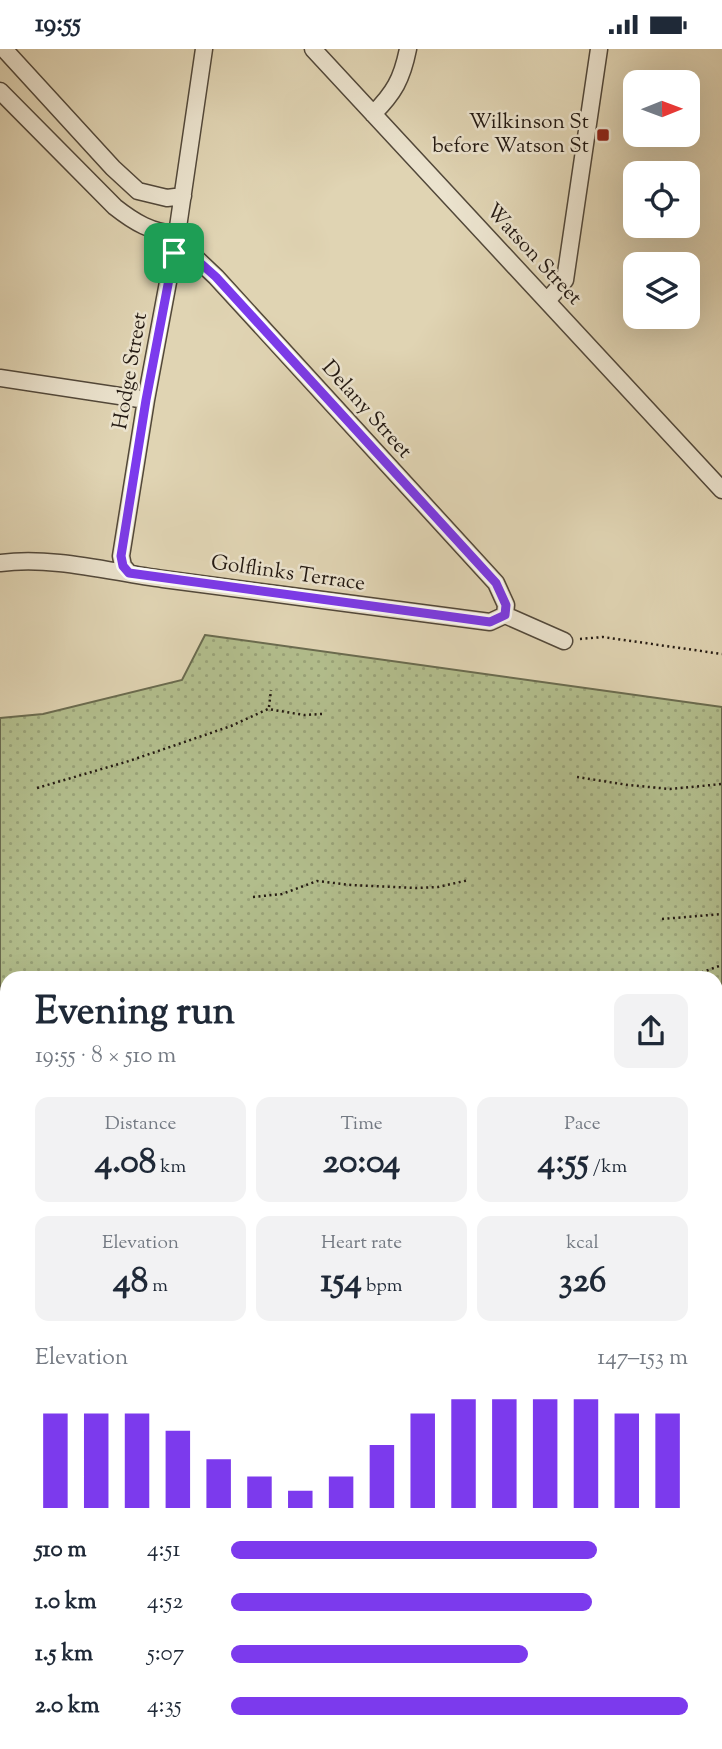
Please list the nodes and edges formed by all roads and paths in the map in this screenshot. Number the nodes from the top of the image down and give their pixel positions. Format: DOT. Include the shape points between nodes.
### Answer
graph roads {
  1 [pos="4,49"];
  2 [pos="204,49"];
  3 [pos="313,49"];
  4 [pos="408,49"];
  5 [pos="598,49"];
  6 [pos="0,91"];
  7 [pos="373,114"];
  8 [pos="183,196"];
  9 [pos="177,235"];
  10 [pos="174,253"];
  11 [pos="547,301"];
  12 [pos="0,378"];
  13 [pos="146,400"];
  14 [pos="722,490"];
  15 [pos="0,563"];
  16 [pos="129,573"];
  17 [pos="505,615"];
  18 [pos="564,641"];
  19 [pos="722,654"];
  20 [pos="271,690"];
  21 [pos="268,709"];
  22 [pos="322,714"];
  23 [pos="578,778"];
  24 [pos="722,784"];
  25 [pos="37,787"];
  26 [pos="469,880"];
  27 [pos="253,897"];
  28 [pos="722,914"];
  29 [pos="662,919"];
  1 -- 8 [label="street" via="138,191 167,198"];
  2 -- 8 [label="street, Hodge Street"];
  3 -- 7 [label="street, Watson Street"];
  4 -- 7 [label="street" via="391,96"];
  5 -- 11 [label="street" via="565,280"];
  6 -- 9 [label="street" via="115,207 135,223"];
  7 -- 11 [label="street, Watson Street"];
  8 -- 9 [label="street, Hodge Street"];
  9 -- 10 [label="street, Hodge Street"];
  10 -- 13 [label="street, Hodge Street"];
  10 -- 17 [label="street, Delany Street" via="197,260 282,348 496,583 506,605"];
  11 -- 14 [label="street, Watson Street"];
  12 -- 13 [label="street"];
  13 -- 16 [label="street, Hodge Street" via="121,556"];
  15 -- 16 [label="street, Golflinks Terrace" via="64,563"];
  16 -- 17 [label="street, Golflinks Terrace" via="490,622"];
  17 -- 18 [label="street"];
  18 -- 19 [label="path" via="603,637"];
  20 -- 21 [label="path"];
  21 -- 22 [label="path"];
  21 -- 25 [label="path" via="129,761"];
  23 -- 24 [label="path" via="670,789"];
  26 -- 27 [label="path" via="417,888 317,881 282,894"];
  28 -- 29 [label="path"];
}
